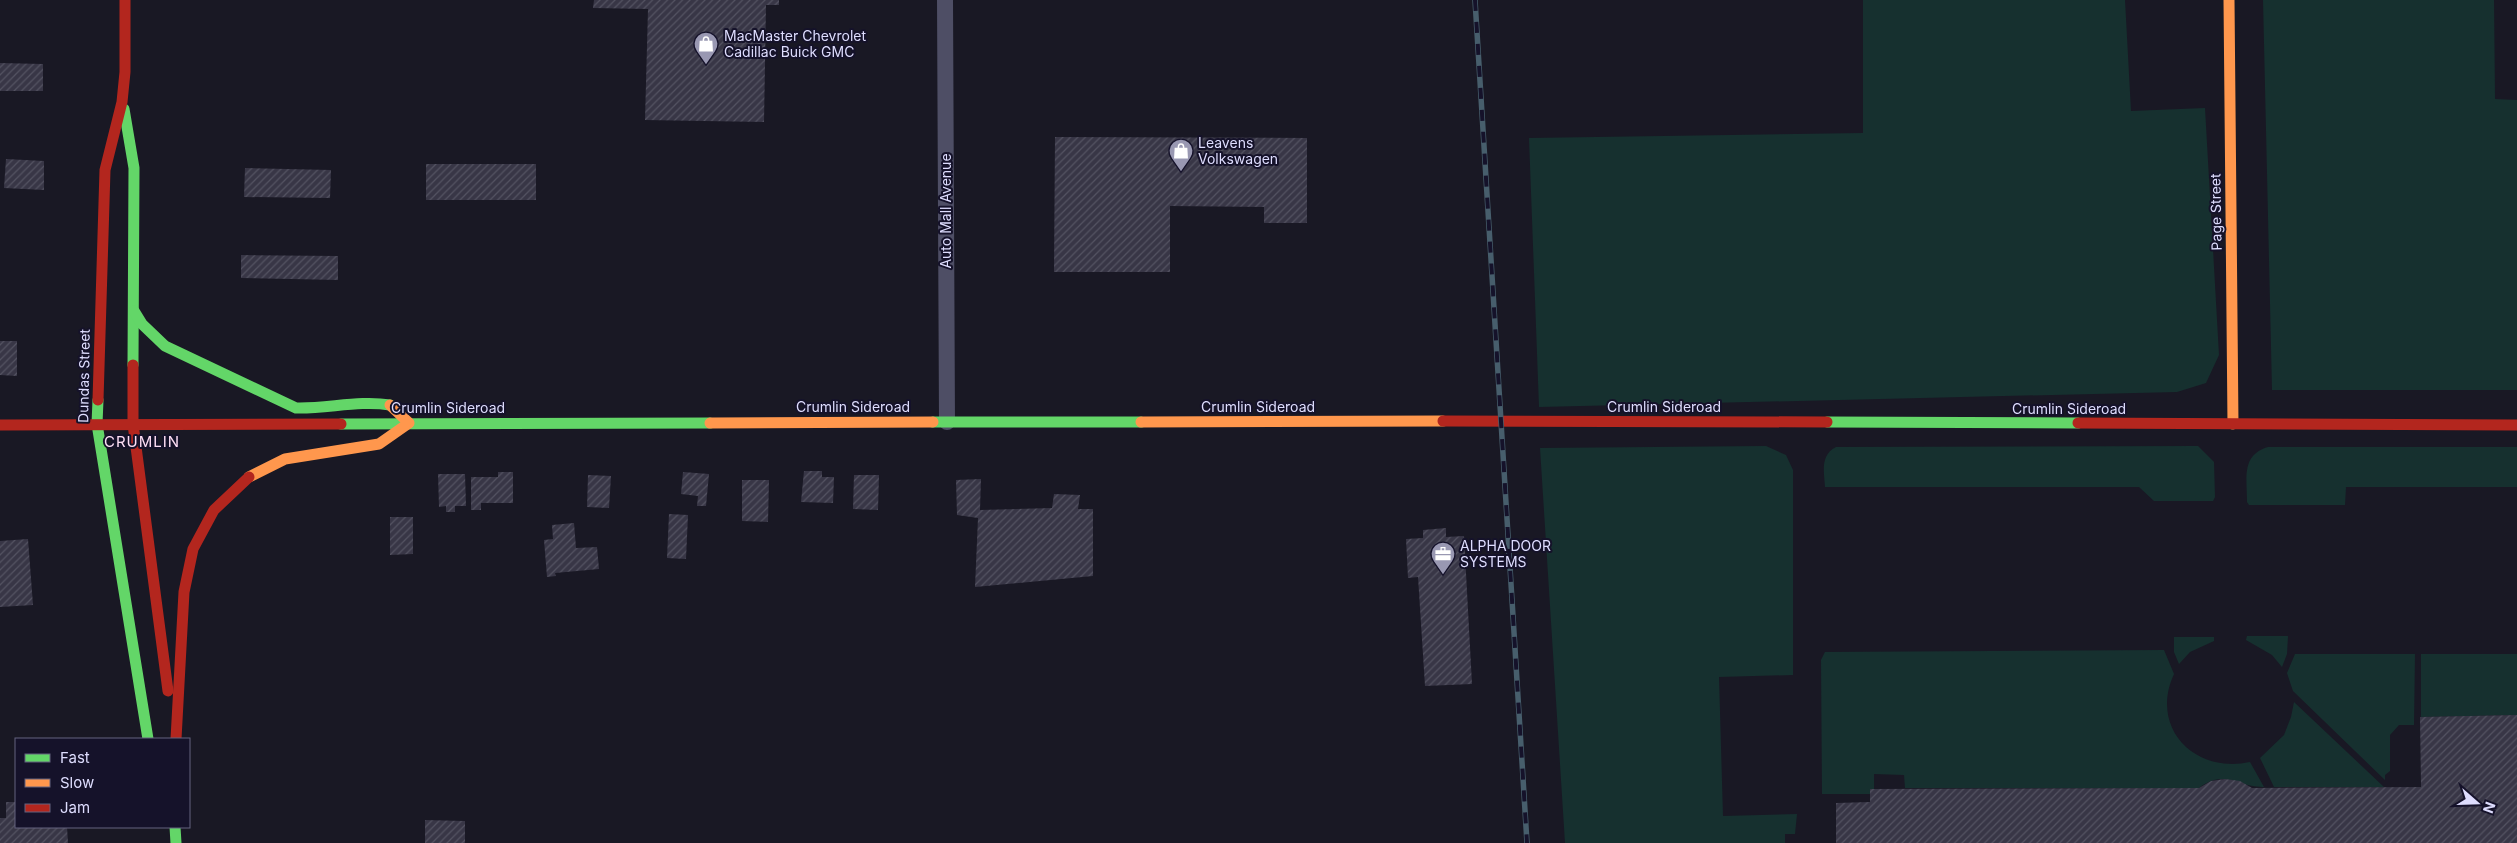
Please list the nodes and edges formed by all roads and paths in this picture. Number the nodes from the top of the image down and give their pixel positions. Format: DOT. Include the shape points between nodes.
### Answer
graph roads {
  1 [pos="125,0"];
  2 [pos="945,0"];
  3 [pos="2229,0"];
  4 [pos="122,102"];
  5 [pos="134,311"];
  6 [pos="947,422"];
  7 [pos="408,423"];
  8 [pos="98,424"];
  9 [pos="133,424"];
  10 [pos="2233,424"];
  11 [pos="2517,425"];
  12 [pos="0,426"];
  13 [pos="148,738"];
  14 [pos="175,738"];
  15 [pos="175,738"];
  16 [pos="175,828"];
  17 [pos="176,843"];
  1 -- 4 [label="street, Dundas Street" via="126,72"];
  2 -- 6 [label="street, Auto Mall Avenue"];
  3 -- 10 [label="street, Page Street"];
  4 -- 5 [label="street, Dundas Street" via="134,168"];
  4 -- 8 [label="street, Dundas Street" via="105,170"];
  5 -- 7 [label="street" via="142,324 165,346 296,408 389,405"];
  5 -- 9 [label="street, Dundas Street"];
  6 -- 7 [label="street, Crumlin Sideroad"];
  6 -- 10 [label="street, Crumlin Sideroad"];
  7 -- 9 [label="street, Crumlin Sideroad"];
  7 -- 14 [label="street" via="378,444 284,459 245,479 214,510 193,549 184,592"];
  8 -- 9 [label="street, Crumlin Sideroad"];
  8 -- 12 [label="street, Crumlin Sideroad"];
  8 -- 13 [label="street, Dundas Street"];
  9 -- 15 [label="street, Dundas Street"];
  10 -- 11 [label="street, Crumlin Sideroad"];
  16 -- 17 [label="street"];
}
